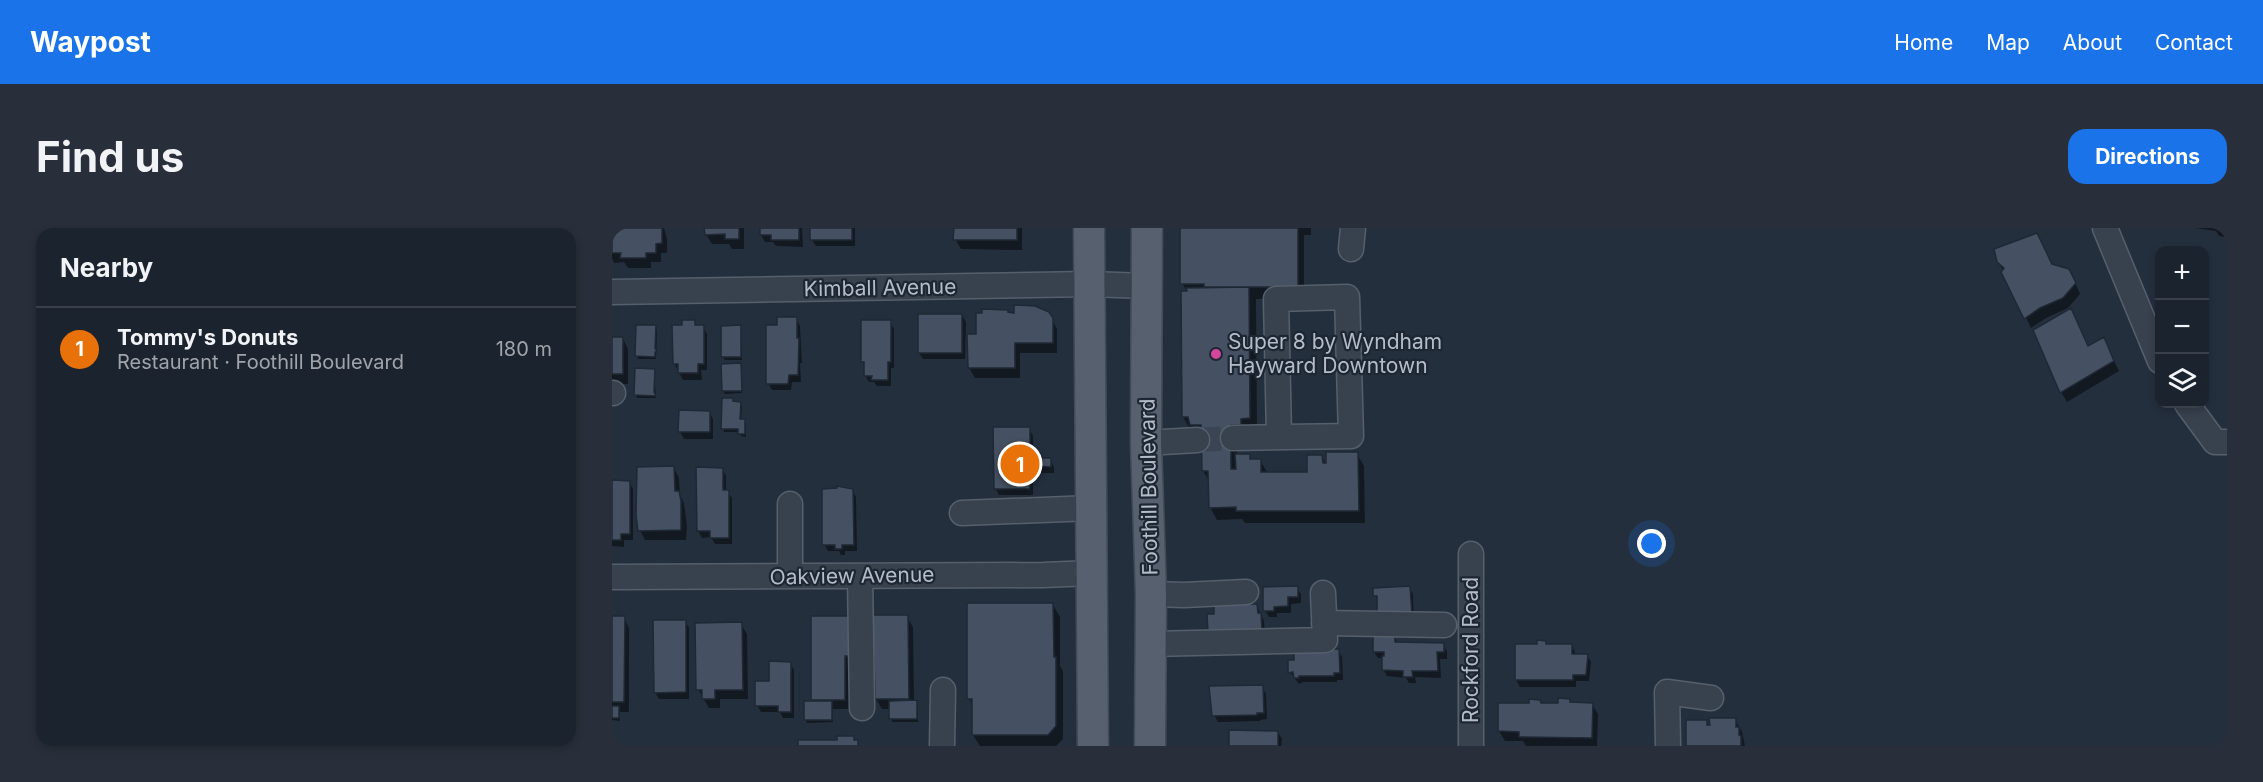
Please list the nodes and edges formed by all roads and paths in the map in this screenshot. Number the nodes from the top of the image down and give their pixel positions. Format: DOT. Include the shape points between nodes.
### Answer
graph roads {
  1 [pos="1089,228"];
  2 [pos="1147,228"];
  3 [pos="2105,228"];
  4 [pos="1089,284"];
  5 [pos="1147,286"];
  6 [pos="612,292"];
  7 [pos="2157,354"];
  8 [pos="2190,408"];
  9 [pos="1279,436"];
  10 [pos="1233,438"];
  11 [pos="1197,440"];
  12 [pos="2227,442"];
  13 [pos="1146,443"];
  14 [pos="790,504"];
  15 [pos="1092,508"];
  16 [pos="962,513"];
  17 [pos="1471,554"];
  18 [pos="1092,573"];
  19 [pos="790,576"];
  20 [pos="860,576"];
  21 [pos="612,578"];
  22 [pos="1246,592"];
  23 [pos="1323,593"];
  24 [pos="1151,594"];
  25 [pos="1324,623"];
  26 [pos="1444,626"];
  27 [pos="1150,644"];
  28 [pos="943,690"];
  29 [pos="1712,698"];
  30 [pos="861,708"];
  31 [pos="942,746"];
  32 [pos="1093,746"];
  33 [pos="1150,746"];
  34 [pos="1471,746"];
  35 [pos="1668,746"];
  1 -- 4 [label="main road"];
  2 -- 5 [label="main road, Foothill Boulevard"];
  3 -- 7 [label="street"];
  4 -- 5 [label="street, Kimball Avenue"];
  4 -- 6 [label="street, Kimball Avenue"];
  4 -- 15 [label="main road"];
  5 -- 13 [label="main road, Foothill Boulevard"];
  8 -- 12 [label="street" via="2215,442"];
  9 -- 9 [label="street" via="1351,436 1347,297 1276,299"];
  9 -- 10 [label="street"];
  11 -- 13 [label="street"];
  13 -- 24 [label="main road, Foothill Boulevard"];
  14 -- 19 [label="street"];
  15 -- 16 [label="street"];
  15 -- 18 [label="main road"];
  17 -- 34 [label="street, Rockford Road"];
  18 -- 20 [label="street, Oakview Avenue"];
  18 -- 32 [label="main road"];
  19 -- 20 [label="street, Oakview Avenue"];
  19 -- 21 [label="street, Oakview Avenue"];
  20 -- 30 [label="street"];
  22 -- 24 [label="street"];
  23 -- 25 [label="street"];
  24 -- 27 [label="main road, Foothill Boulevard"];
  25 -- 26 [label="street"];
  25 -- 27 [label="street" via="1325,640"];
  27 -- 33 [label="main road, Foothill Boulevard"];
  28 -- 31 [label="street"];
  29 -- 35 [label="street" via="1667,692"];
}
